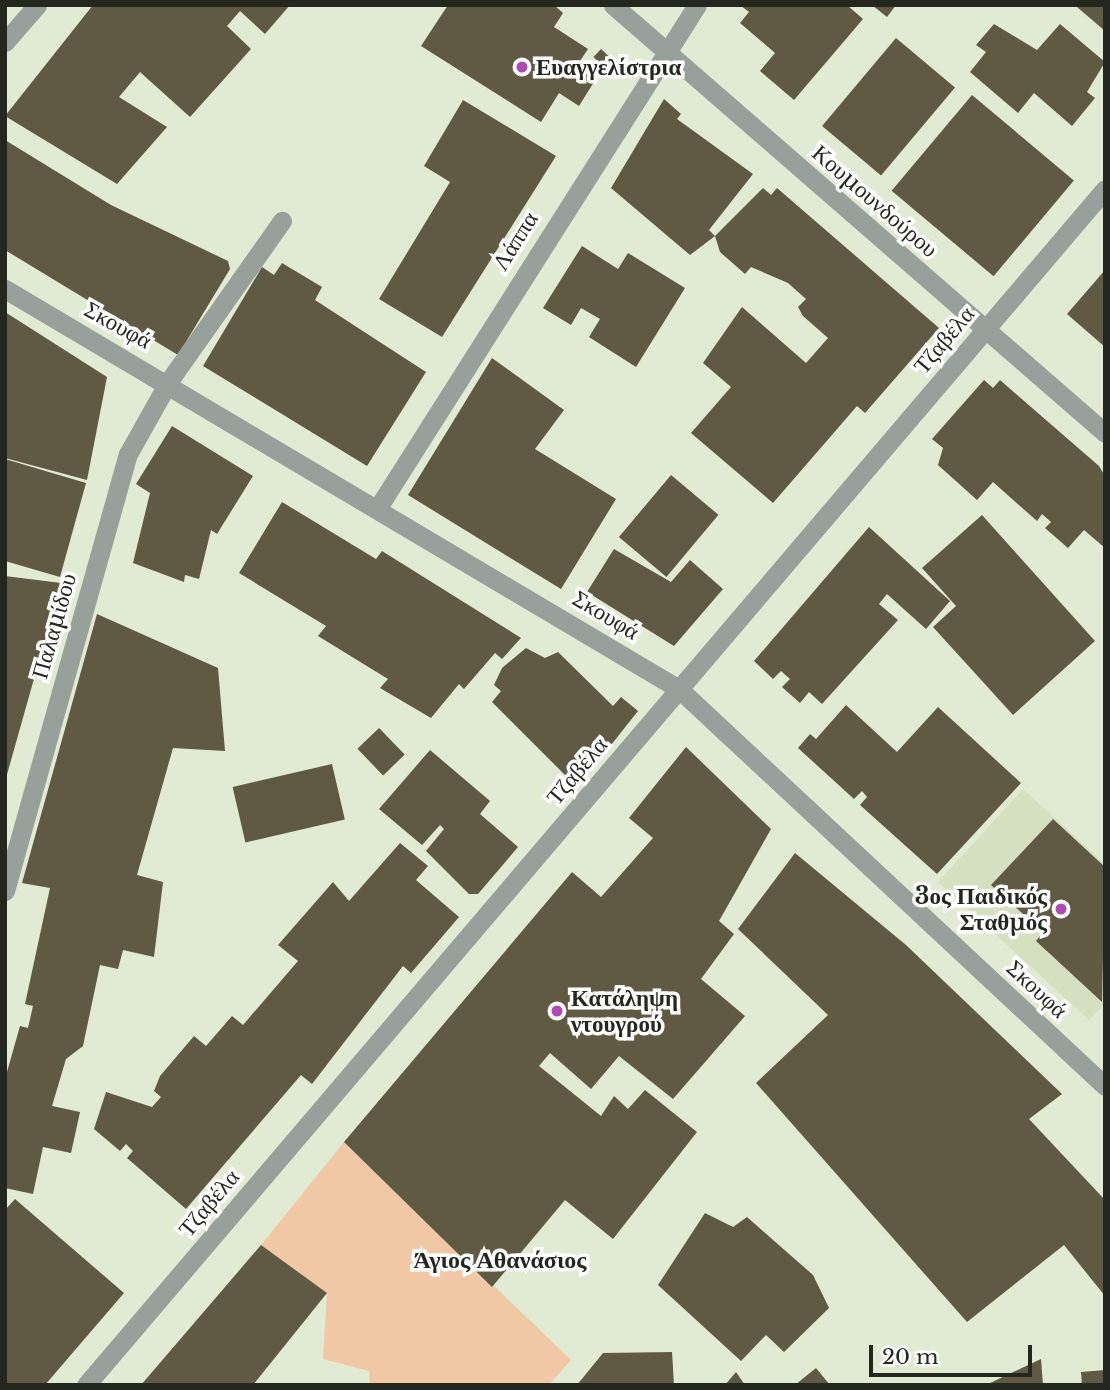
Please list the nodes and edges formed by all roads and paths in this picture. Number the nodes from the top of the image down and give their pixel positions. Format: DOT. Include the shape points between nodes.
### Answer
graph roads {
  1 [pos="37,5"];
  2 [pos="613,5"];
  3 [pos="697,5"];
  4 [pos="5,42"];
  5 [pos="664,50"];
  6 [pos="1105,189"];
  7 [pos="282,221"];
  8 [pos="5,289"];
  9 [pos="985,329"];
  10 [pos="169,382"];
  11 [pos="1105,433"];
  12 [pos="379,506"];
  13 [pos="679,689"];
  14 [pos="5,891"];
  15 [pos="1105,1086"];
  16 [pos="86,1385"];
  1 -- 4 [label="street"];
  2 -- 5 [label="street, Κουμουνδούρου"];
  3 -- 5 [label="street, Λάππα"];
  5 -- 9 [label="street, Κουμουνδούρου"];
  5 -- 12 [label="street, Λάππα"];
  6 -- 9 [label="street, Τζαβέλα"];
  7 -- 10 [label="street, Παλαμίδου"];
  8 -- 10 [label="street, Σκουφά"];
  9 -- 11 [label="street, Κουμουνδούρου"];
  9 -- 13 [label="street, Τζαβέλα"];
  10 -- 12 [label="street, Σκουφά"];
  10 -- 14 [label="street, Παλαμίδου" via="128,454"];
  12 -- 13 [label="street, Σκουφά"];
  13 -- 15 [label="street, Σκουφά"];
  13 -- 16 [label="street, Τζαβέλα"];
}
